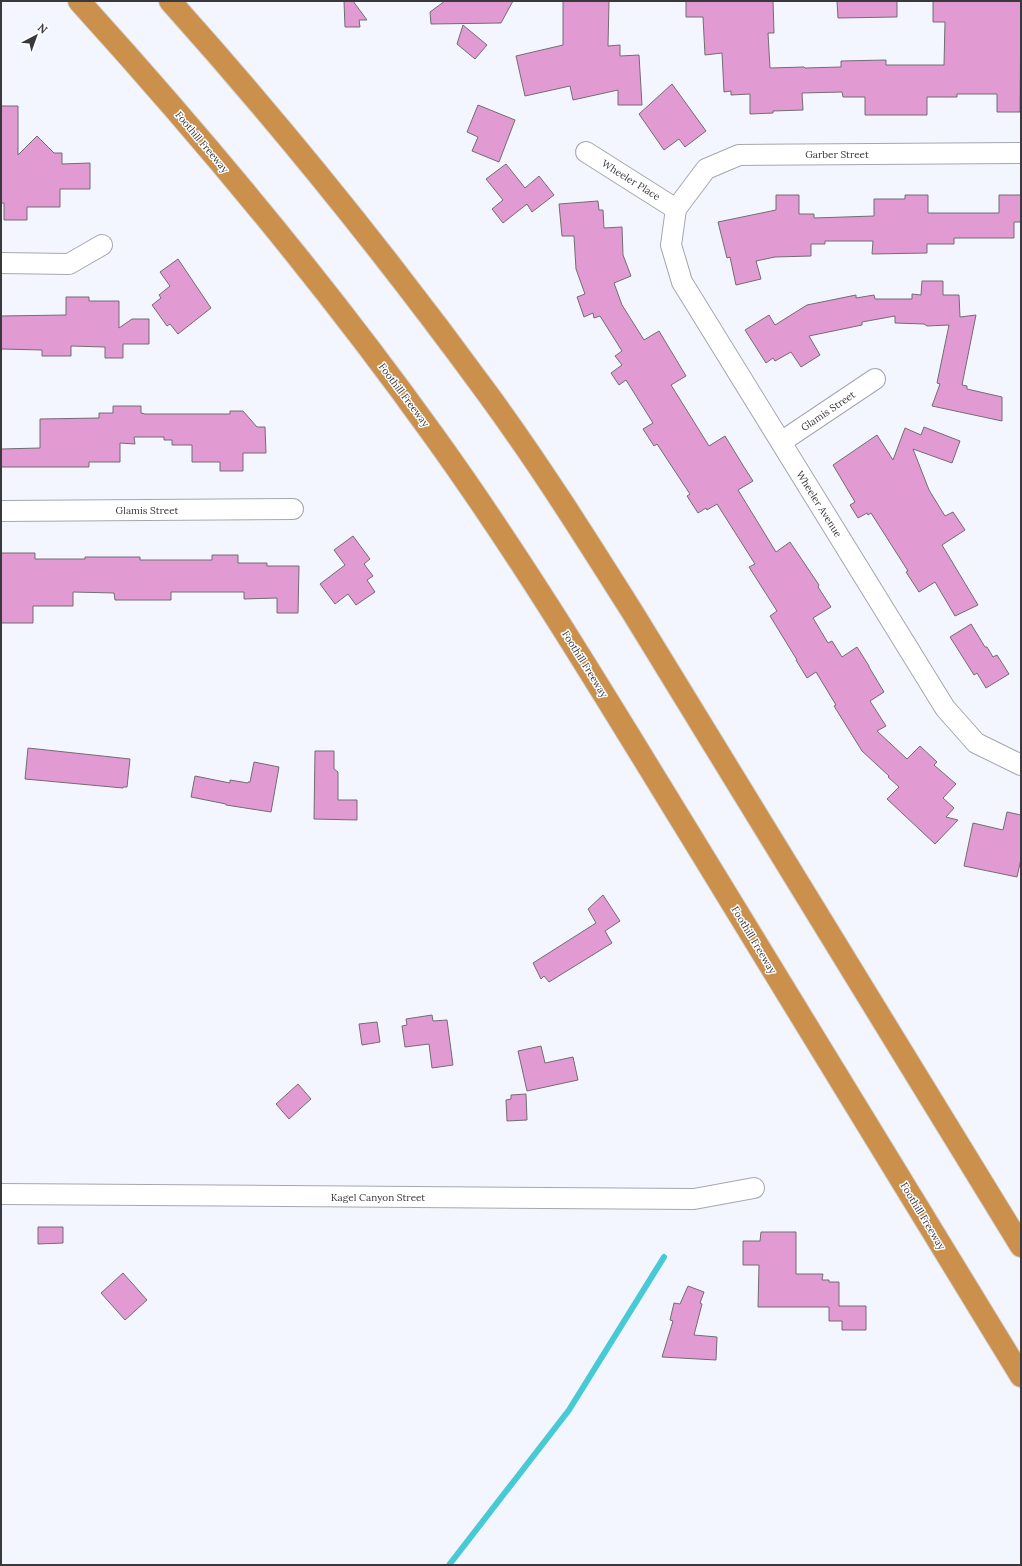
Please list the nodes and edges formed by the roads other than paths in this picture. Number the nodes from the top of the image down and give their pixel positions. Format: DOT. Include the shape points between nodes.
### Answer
graph roads {
  1 [pos="79,1"];
  2 [pos="170,1"];
  3 [pos="586,152"];
  4 [pos="1021,153"];
  5 [pos="676,209"];
  6 [pos="102,245"];
  7 [pos="1,263"];
  8 [pos="875,379"];
  9 [pos="781,442"];
  10 [pos="293,509"];
  11 [pos="1,511"];
  12 [pos="1021,765"];
  13 [pos="754,1188"];
  14 [pos="1,1194"];
  15 [pos="1021,1246"];
  16 [pos="1021,1376"];
  1 -- 16 [label="highway, Foothill Freeway" via="160,91 285,240 431,432 484,509 576,648"];
  2 -- 15 [label="highway" via="342,203 459,355 536,464 633,613"];
  3 -- 5 [label="street, Wheeler Place"];
  4 -- 5 [label="street, Garber Street" via="739,155 706,169"];
  5 -- 9 [label="street, Wheeler Avenue" via="671,245 682,282"];
  6 -- 7 [label="street" via="69,264"];
  8 -- 9 [label="street, Glamis Street"];
  9 -- 12 [label="street, Wheeler Avenue" via="945,708 976,743"];
  10 -- 11 [label="street, Glamis Street"];
  13 -- 14 [label="street, Kagel Canyon Street" via="694,1199"];
}
